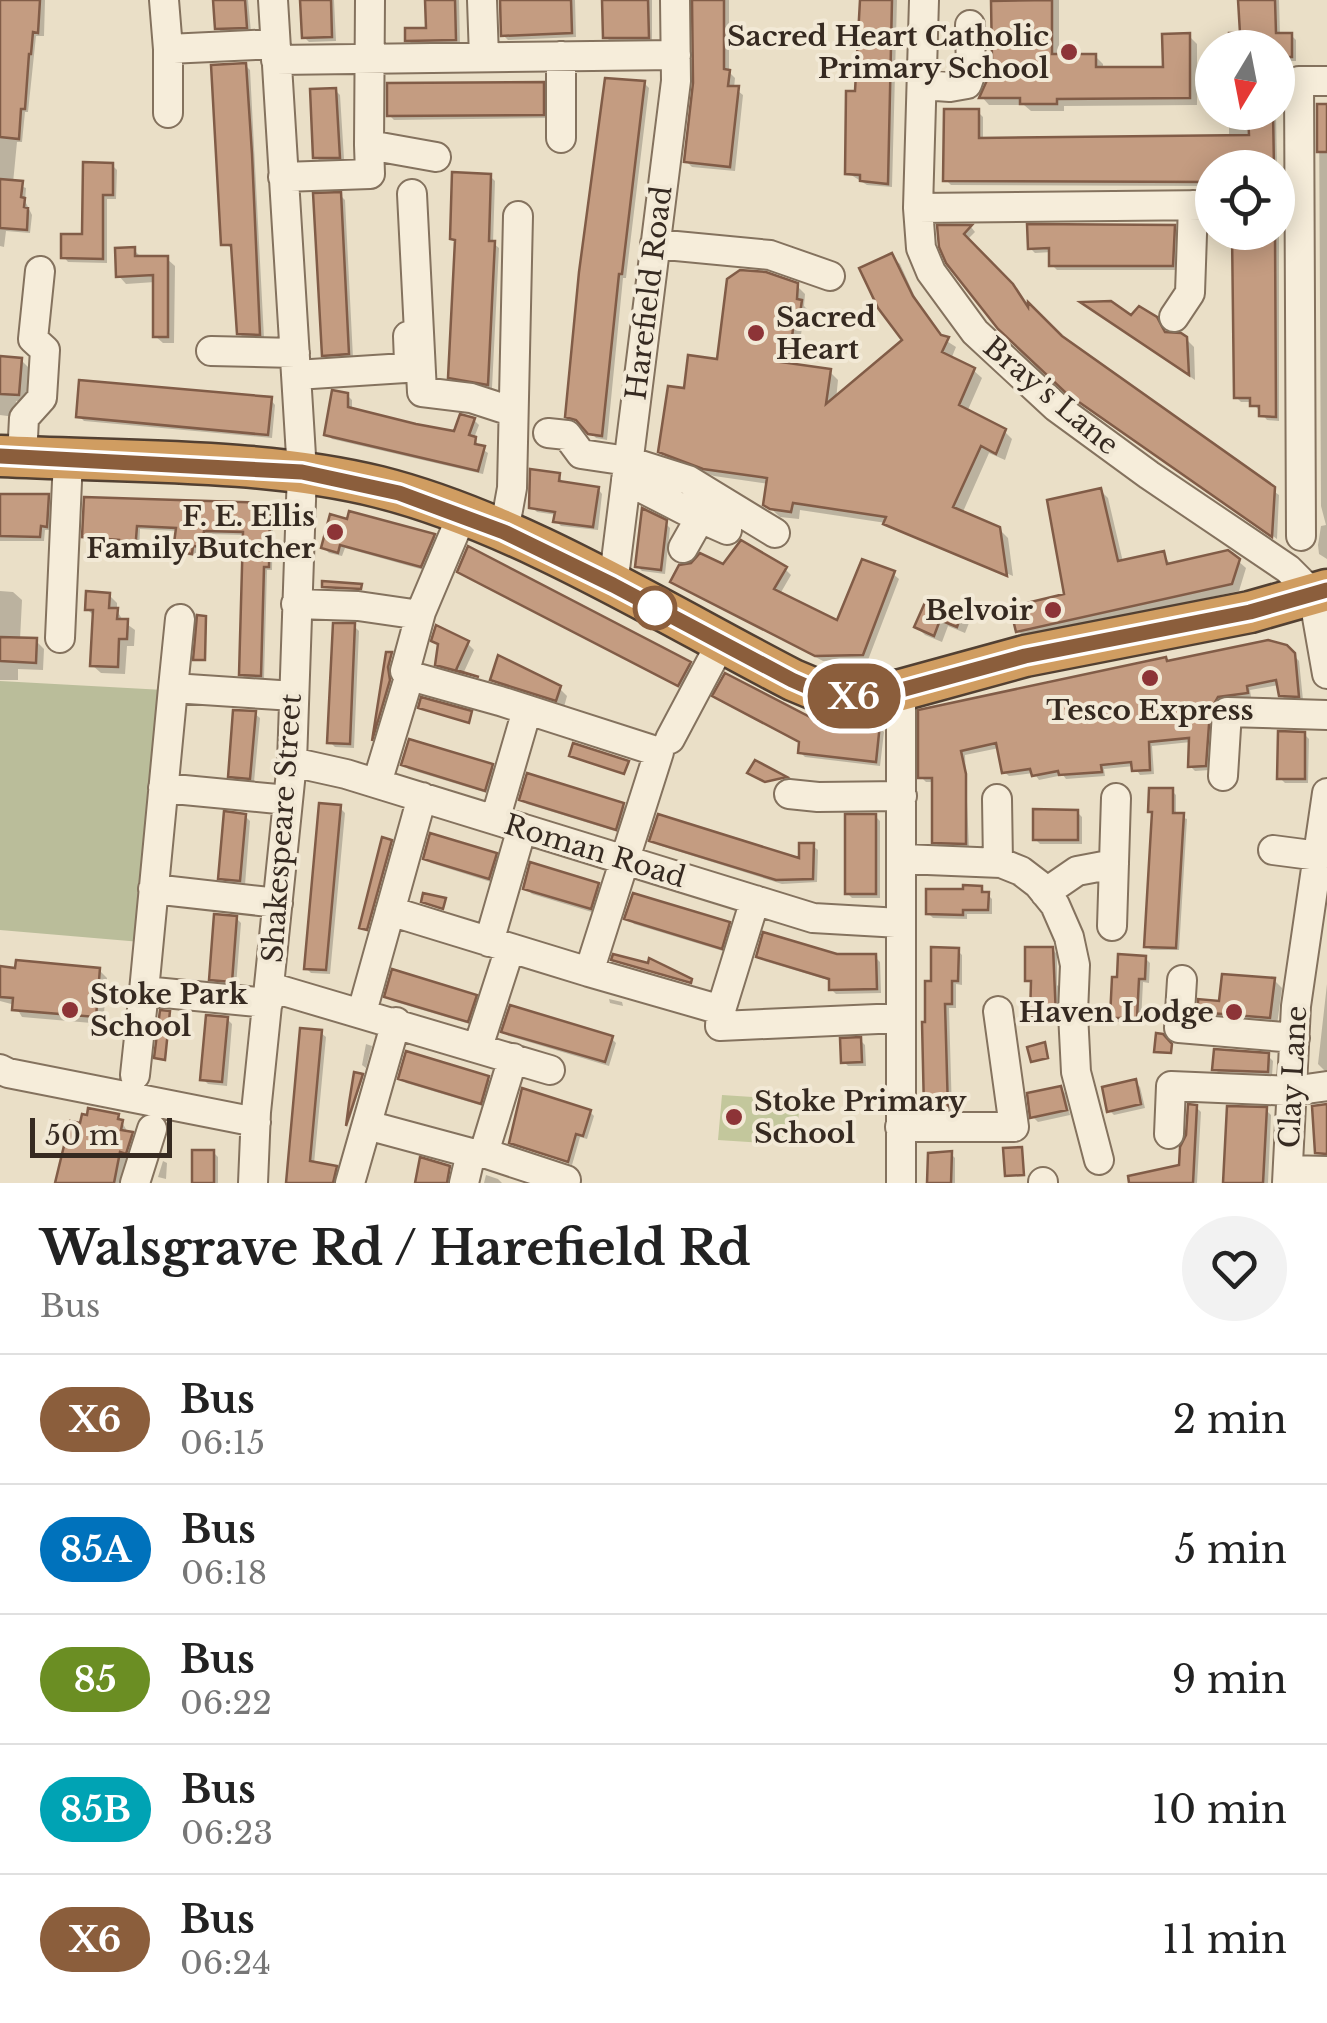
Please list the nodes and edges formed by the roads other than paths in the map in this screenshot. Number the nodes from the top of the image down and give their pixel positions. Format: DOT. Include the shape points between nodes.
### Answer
graph roads {
  1 [pos="164,0"];
  2 [pos="272,0"];
  3 [pos="370,0"];
  4 [pos="482,0"];
  5 [pos="675,0"];
  6 [pos="924,0"];
  7 [pos="970,25"];
  8 [pos="168,49"];
  9 [pos="275,52"];
  10 [pos="676,55"];
  11 [pos="561,56"];
  12 [pos="484,57"];
  13 [pos="367,59"];
  14 [pos="1313,81"];
  15 [pos="922,85"];
  16 [pos="168,113"];
  17 [pos="561,138"];
  18 [pos="369,145"];
  19 [pos="436,157"];
  20 [pos="1295,174"];
  21 [pos="284,177"];
  22 [pos="412,194"];
  23 [pos="1195,205"];
  24 [pos="918,208"];
  25 [pos="518,216"];
  26 [pos="400,232"];
  27 [pos="655,244"];
  28 [pos="1196,250"];
  29 [pos="1291,250"];
  30 [pos="40,271"];
  31 [pos="830,276"];
  32 [pos="1174,316"];
  33 [pos="210,351"];
  34 [pos="295,364"];
  35 [pos="511,411"];
  36 [pos="548,433"];
  37 [pos="11,456"];
  38 [pos="68,460"];
  39 [pos="627,470"];
  40 [pos="302,472"];
  41 [pos="462,515"];
  42 [pos="700,518"];
  43 [pos="728,530"];
  44 [pos="504,532"];
  45 [pos="776,533"];
  46 [pos="1301,536"];
  47 [pos="684,548"];
  48 [pos="613,585"];
  49 [pos="1320,592"];
  50 [pos="296,604"];
  51 [pos="420,614"];
  52 [pos="180,619"];
  53 [pos="60,638"];
  54 [pos="721,643"];
  55 [pos="1327,674"];
  56 [pos="410,679"];
  57 [pos="173,688"];
  58 [pos="901,690"];
  59 [pos="294,696"];
  60 [pos="528,710"];
  61 [pos="1327,715"];
  62 [pos="670,739"];
  63 [pos="292,762"];
  64 [pos="1224,776"];
  65 [pos="377,783"];
  66 [pos="163,788"];
  67 [pos="1327,793"];
  68 [pos="788,794"];
  69 [pos="902,796"];
  70 [pos="422,797"];
  71 [pos="1116,798"];
  72 [pos="996,799"];
  73 [pos="288,800"];
  74 [pos="494,820"];
  75 [pos="522,828"];
  76 [pos="1272,850"];
  77 [pos="1319,856"];
  78 [pos="903,859"];
  79 [pos="624,860"];
  80 [pos="998,863"];
  81 [pos="1114,864"];
  82 [pos="153,889"];
  83 [pos="1045,893"];
  84 [pos="755,900"];
  85 [pos="278,902"];
  86 [pos="390,911"];
  87 [pos="1318,917"];
  88 [pos="900,922"];
  89 [pos="1112,926"];
  90 [pos="499,945"];
  91 [pos="589,972"];
  92 [pos="1182,980"];
  93 [pos="144,992"];
  94 [pos="269,995"];
  95 [pos="721,1010"];
  96 [pos="998,1011"];
  97 [pos="362,1012"];
  98 [pos="900,1018"];
  99 [pos="396,1022"];
  100 [pos="1294,1038"];
  101 [pos="478,1047"];
  102 [pos="513,1058"];
  103 [pos="0,1068"];
  104 [pos="550,1070"];
  105 [pos="135,1075"];
  106 [pos="1327,1086"];
  107 [pos="1292,1091"];
  108 [pos="256,1122"];
  109 [pos="367,1125"];
  110 [pos="900,1127"];
  111 [pos="152,1129"];
  112 [pos="1169,1134"];
  113 [pos="477,1153"];
  114 [pos="1099,1160"];
  115 [pos="1327,1171"];
  116 [pos="1287,1177"];
  117 [pos="566,1180"];
  118 [pos="135,1183"];
  119 [pos="254,1183"];
  120 [pos="350,1183"];
  121 [pos="464,1183"];
  122 [pos="900,1183"];
  1 -- 8 [label="street"];
  2 -- 9 [label="street, Shakespeare Street"];
  3 -- 13 [label="street"];
  4 -- 12 [label="street"];
  5 -- 10 [label="street, Harefield Road"];
  6 -- 15 [label="street, Bray's Lane"];
  7 -- 15 [label="street" via="967,84"];
  8 -- 9 [label="street"];
  8 -- 16 [label="street"];
  9 -- 13 [label="street"];
  9 -- 21 [label="street, Shakespeare Street"];
  10 -- 11 [label="street"];
  10 -- 27 [label="street, Harefield Road"];
  11 -- 12 [label="street"];
  11 -- 17 [label="street"];
  12 -- 13 [label="street"];
  13 -- 18 [label="street"];
  14 -- 20 [label="street"];
  15 -- 24 [label="street, Bray's Lane"];
  18 -- 19 [label="street"];
  18 -- 21 [label="street" via="370,174"];
  21 -- 34 [label="street, Shakespeare Street"];
  22 -- 35 [label="street" via="422,392"];
  23 -- 24 [label="street"];
  24 -- 49 [label="street, Bray's Lane" via="921,248 931,272 996,355 1150,476"];
  25 -- 35 [label="street"];
  26 -- 34 [label="street" via="406,368"];
  27 -- 31 [label="street" via="770,256"];
  27 -- 39 [label="street, Harefield Road"];
  28 -- 32 [label="street" via="1190,292"];
  29 -- 46 [label="street"];
  30 -- 37 [label="street" via="33,339 45,350 42,398 24,418"];
  33 -- 34 [label="street"];
  34 -- 40 [label="street, Shakespeare Street"];
  35 -- 44 [label="street" via="512,488"];
  36 -- 39 [label="street" via="567,436 580,454"];
  37 -- 38 [label="highway"];
  38 -- 40 [label="highway"];
  38 -- 53 [label="street"];
  39 -- 42 [label="street"];
  39 -- 45 [label="street" via="688,480"];
  39 -- 48 [label="street, Harefield Road"];
  40 -- 41 [label="highway" via="380,487"];
  40 -- 50 [label="street, Shakespeare Street"];
  41 -- 44 [label="highway"];
  41 -- 51 [label="street"];
  42 -- 43 [label="street"];
  42 -- 47 [label="street"];
  44 -- 48 [label="highway"];
  48 -- 54 [label="highway"];
  49 -- 55 [label="street"];
  49 -- 58 [label="highway"];
  50 -- 51 [label="street"];
  50 -- 59 [label="street, Shakespeare Street"];
  51 -- 56 [label="street" via="406,670"];
  52 -- 57 [label="street"];
  54 -- 58 [label="highway" via="824,693"];
  54 -- 62 [label="street"];
  56 -- 60 [label="street"];
  56 -- 65 [label="street"];
  57 -- 59 [label="street"];
  57 -- 66 [label="street"];
  58 -- 69 [label="street"];
  59 -- 63 [label="street, Shakespeare Street"];
  60 -- 74 [label="street"];
  60 -- 79 [label="street" via="659,752"];
  61 -- 64 [label="street" via="1227,712"];
  63 -- 65 [label="street, Roman Road"];
  63 -- 73 [label="street, Shakespeare Street"];
  65 -- 70 [label="street, Roman Road"];
  66 -- 73 [label="street"];
  66 -- 82 [label="street"];
  67 -- 77 [label="street, Clay Lane"];
  68 -- 69 [label="street"];
  69 -- 78 [label="street"];
  70 -- 74 [label="street, Roman Road"];
  70 -- 86 [label="street"];
  71 -- 81 [label="street"];
  72 -- 80 [label="street"];
  73 -- 85 [label="street, Shakespeare Street"];
  74 -- 75 [label="street, Roman Road"];
  75 -- 79 [label="street, Roman Road"];
  75 -- 90 [label="street"];
  76 -- 77 [label="street"];
  77 -- 87 [label="street, Clay Lane"];
  78 -- 80 [label="street"];
  78 -- 88 [label="street"];
  79 -- 84 [label="street, Roman Road"];
  79 -- 91 [label="street"];
  80 -- 83 [label="street" via="1021,871"];
  81 -- 83 [label="street" via="1077,871"];
  81 -- 89 [label="street"];
  82 -- 85 [label="street"];
  82 -- 93 [label="street"];
  83 -- 114 [label="street" via="1074,954 1076,1072"];
  84 -- 88 [label="street, Roman Road" via="831,921"];
  84 -- 95 [label="street"];
  85 -- 94 [label="street, Shakespeare Street"];
  86 -- 90 [label="street"];
  86 -- 97 [label="street"];
  87 -- 100 [label="street, Clay Lane"];
  88 -- 98 [label="street"];
  90 -- 91 [label="street"];
  90 -- 101 [label="street"];
  91 -- 95 [label="street"];
  92 -- 100 [label="street" via="1179,1028"];
  93 -- 94 [label="street"];
  93 -- 105 [label="street"];
  94 -- 97 [label="street"];
  94 -- 108 [label="street, Shakespeare Street"];
  95 -- 98 [label="street" via="720,1026"];
  96 -- 110 [label="street" via="1014,1127"];
  97 -- 99 [label="street"];
  98 -- 110 [label="street"];
  99 -- 101 [label="street"];
  99 -- 109 [label="street"];
  100 -- 107 [label="street, Clay Lane"];
  101 -- 102 [label="street"];
  102 -- 104 [label="street"];
  102 -- 113 [label="street"];
  103 -- 108 [label="street"];
  106 -- 107 [label="street"];
  107 -- 112 [label="street" via="1171,1086"];
  107 -- 116 [label="street, Clay Lane"];
  108 -- 119 [label="street, Shakespeare Street"];
  109 -- 113 [label="street"];
  109 -- 120 [label="street"];
  110 -- 122 [label="street"];
  111 -- 118 [label="street"];
  113 -- 117 [label="street"];
  113 -- 121 [label="street"];
  115 -- 116 [label="street"];
}
